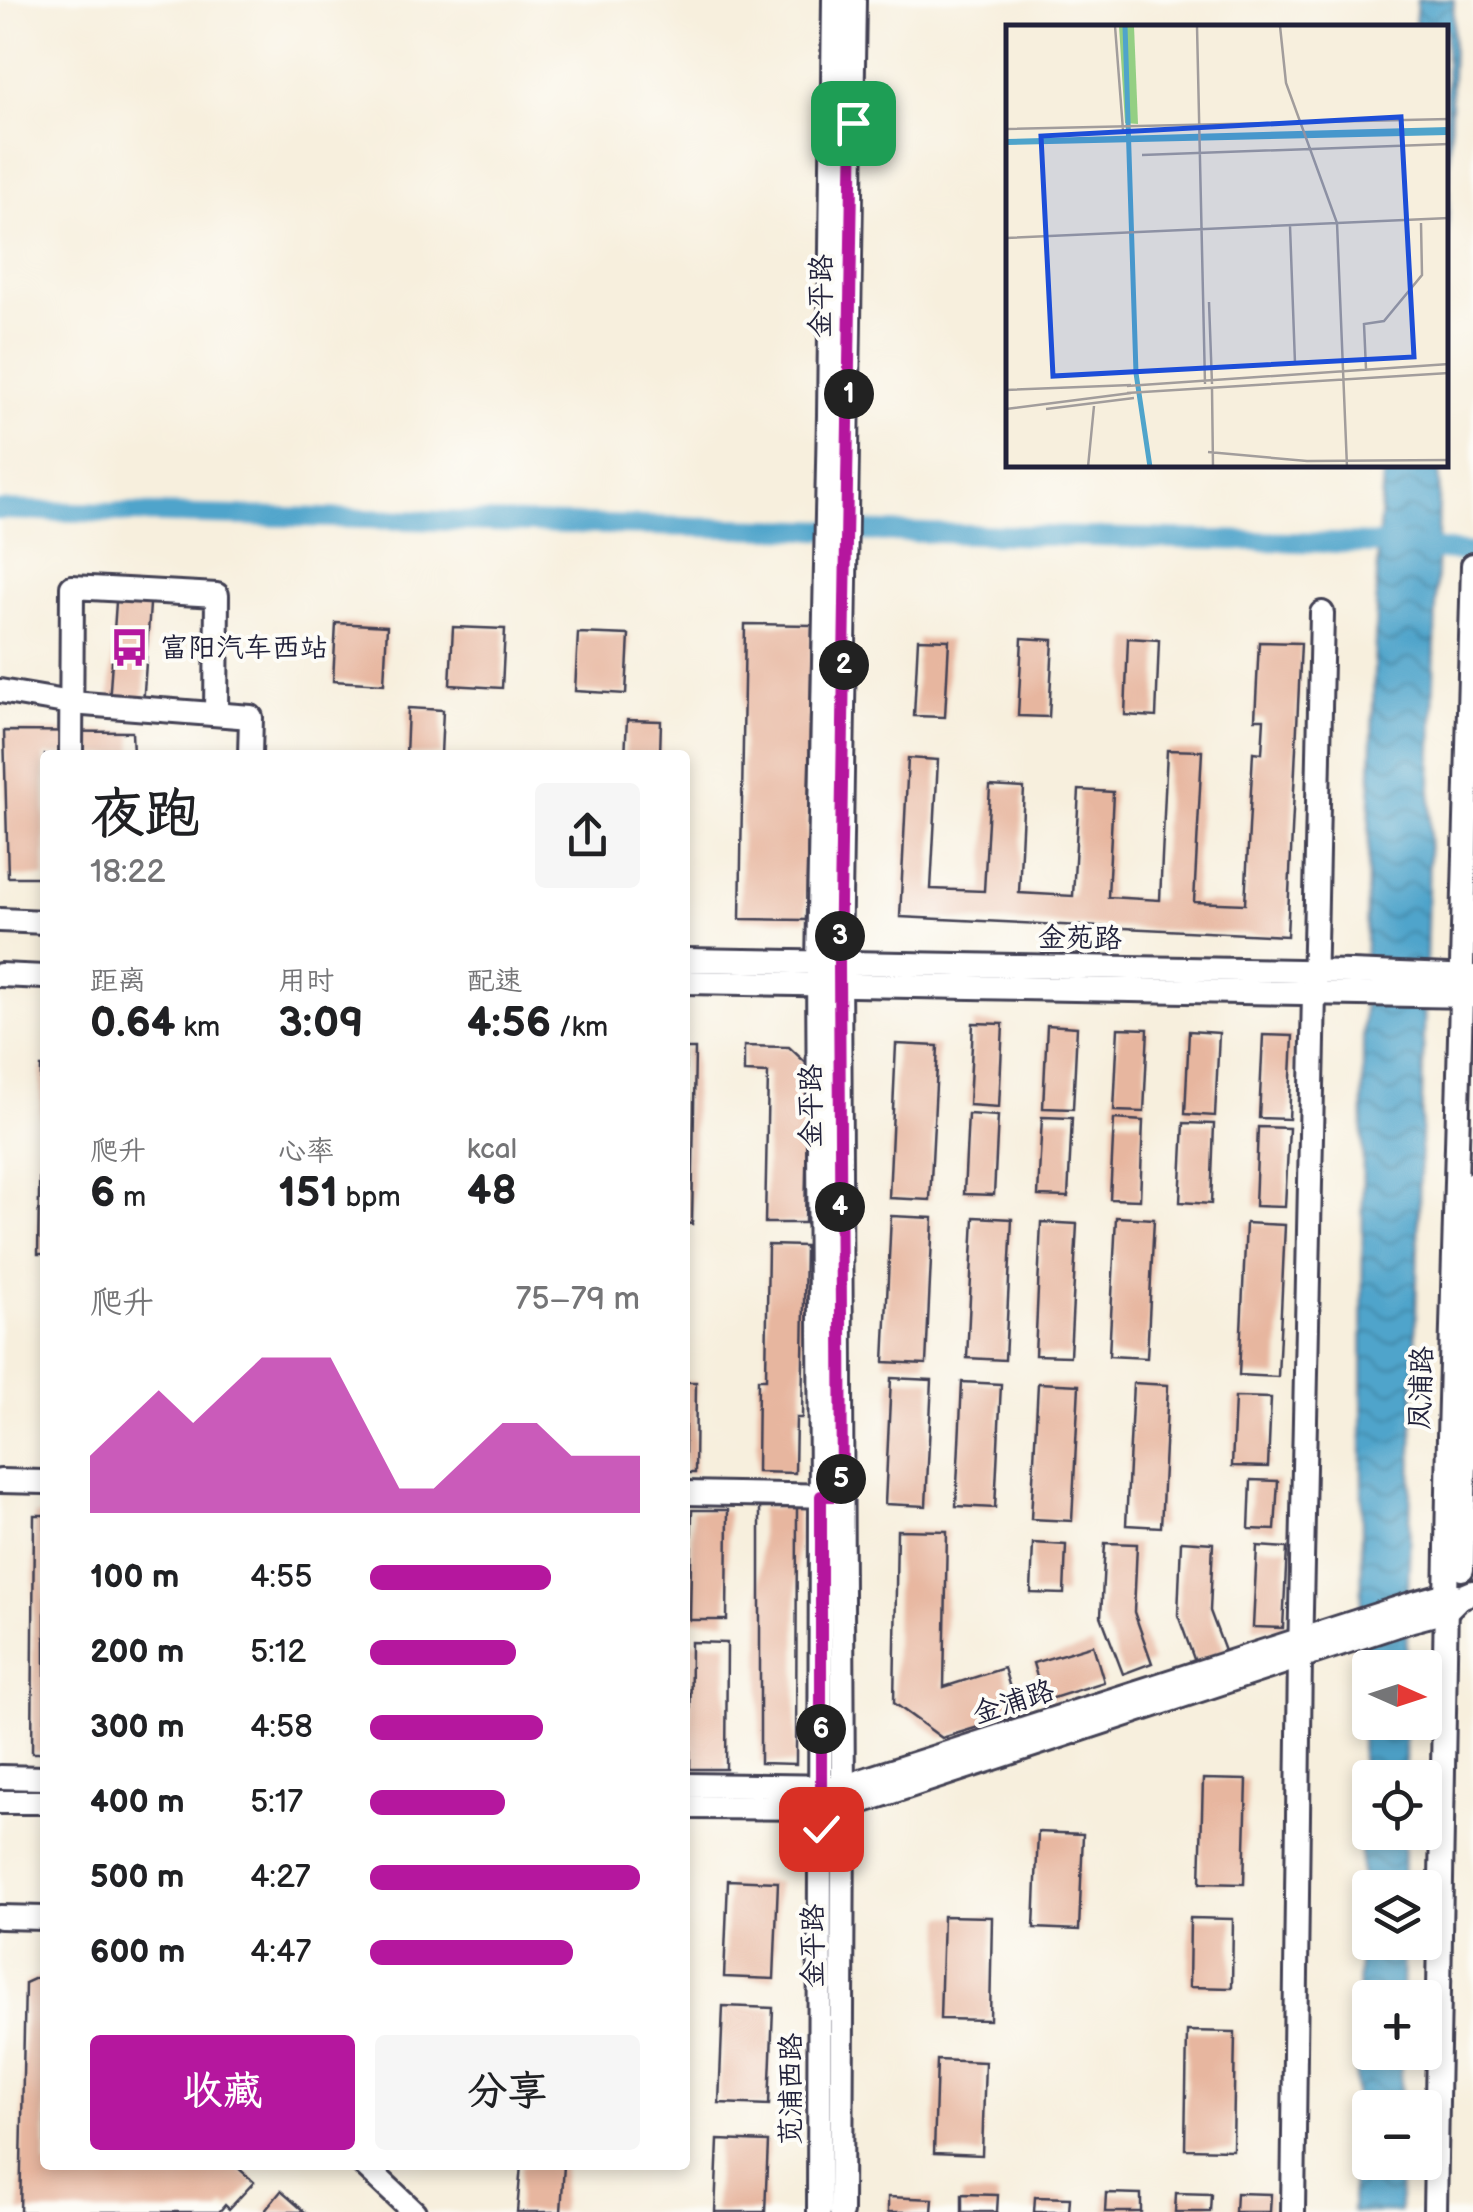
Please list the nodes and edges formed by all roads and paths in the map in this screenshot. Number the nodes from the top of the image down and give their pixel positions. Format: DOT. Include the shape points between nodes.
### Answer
graph roads {
  1 [pos="834,0"];
  2 [pos="854,0"];
  3 [pos="837,491"];
  4 [pos="1473,567"];
  5 [pos="835,570"];
  6 [pos="1322,613"];
  7 [pos="0,691"];
  8 [pos="71,703"];
  9 [pos="216,714"];
  10 [pos="71,750"];
  11 [pos="250,750"];
  12 [pos="0,920"];
  13 [pos="40,922"];
  14 [pos="690,960"];
  15 [pos="828,974"];
  16 [pos="0,976"];
  17 [pos="40,977"];
  18 [pos="690,982"];
  19 [pos="1316,982"];
  20 [pos="1467,986"];
  21 [pos="1473,1183"];
  22 [pos="0,1481"];
  23 [pos="40,1482"];
  24 [pos="690,1493"];
  25 [pos="831,1496"];
  26 [pos="1456,1598"];
  27 [pos="1300,1648"];
  28 [pos="0,1777"];
  29 [pos="40,1778"];
  30 [pos="690,1785"];
  31 [pos="832,1798"];
  32 [pos="0,1802"];
  33 [pos="40,1802"];
  34 [pos="690,1806"];
  35 [pos="0,1917"];
  36 [pos="40,1918"];
  37 [pos="369,2170"];
  38 [pos="414,2212"];
  39 [pos="819,2212"];
  40 [pos="842,2212"];
  41 [pos="1293,2212"];
  42 [pos="1436,2212"];
  43 [pos="1451,2212"];
  1 -- 3 [label="street"];
  2 -- 3 [label="street, 金平路"];
  3 -- 5 [label="street, 金平路"];
  4 -- 20 [label="street, 凤浦路"];
  5 -- 15 [label="street, 金平路"];
  5 -- 15 [label="street, 金平路" via="823,622"];
  6 -- 19 [label="street"];
  7 -- 8 [label="street"];
  8 -- 9 [label="street"];
  8 -- 9 [label="street" via="72,586 217,595"];
  8 -- 10 [label="street"];
  9 -- 11 [label="street" via="251,717"];
  12 -- 13 [label="street"];
  14 -- 15 [label="street"];
  15 -- 18 [label="street"];
  15 -- 19 [label="street"];
  15 -- 25 [label="street, 金平路"];
  16 -- 17 [label="street"];
  19 -- 20 [label="street"];
  19 -- 27 [label="street"];
  20 -- 26 [label="street, 凤浦路"];
  21 -- 26 [label="street, 凤浦路"];
  22 -- 23 [label="street"];
  24 -- 25 [label="street"];
  25 -- 31 [label="street, 金平路"];
  26 -- 27 [label="street, 金浦路"];
  26 -- 42 [label="street, 凤浦路"];
  26 -- 43 [label="street, 凤浦路"];
  27 -- 31 [label="street, 金浦路"];
  27 -- 41 [label="street"];
  28 -- 29 [label="street"];
  30 -- 31 [label="street, 金浦路"];
  31 -- 34 [label="street, 金浦路"];
  31 -- 39 [label="street, 苋浦西路"];
  31 -- 40 [label="street, 金平路"];
  32 -- 33 [label="street"];
  35 -- 36 [label="street"];
  37 -- 38 [label="street"];
}
